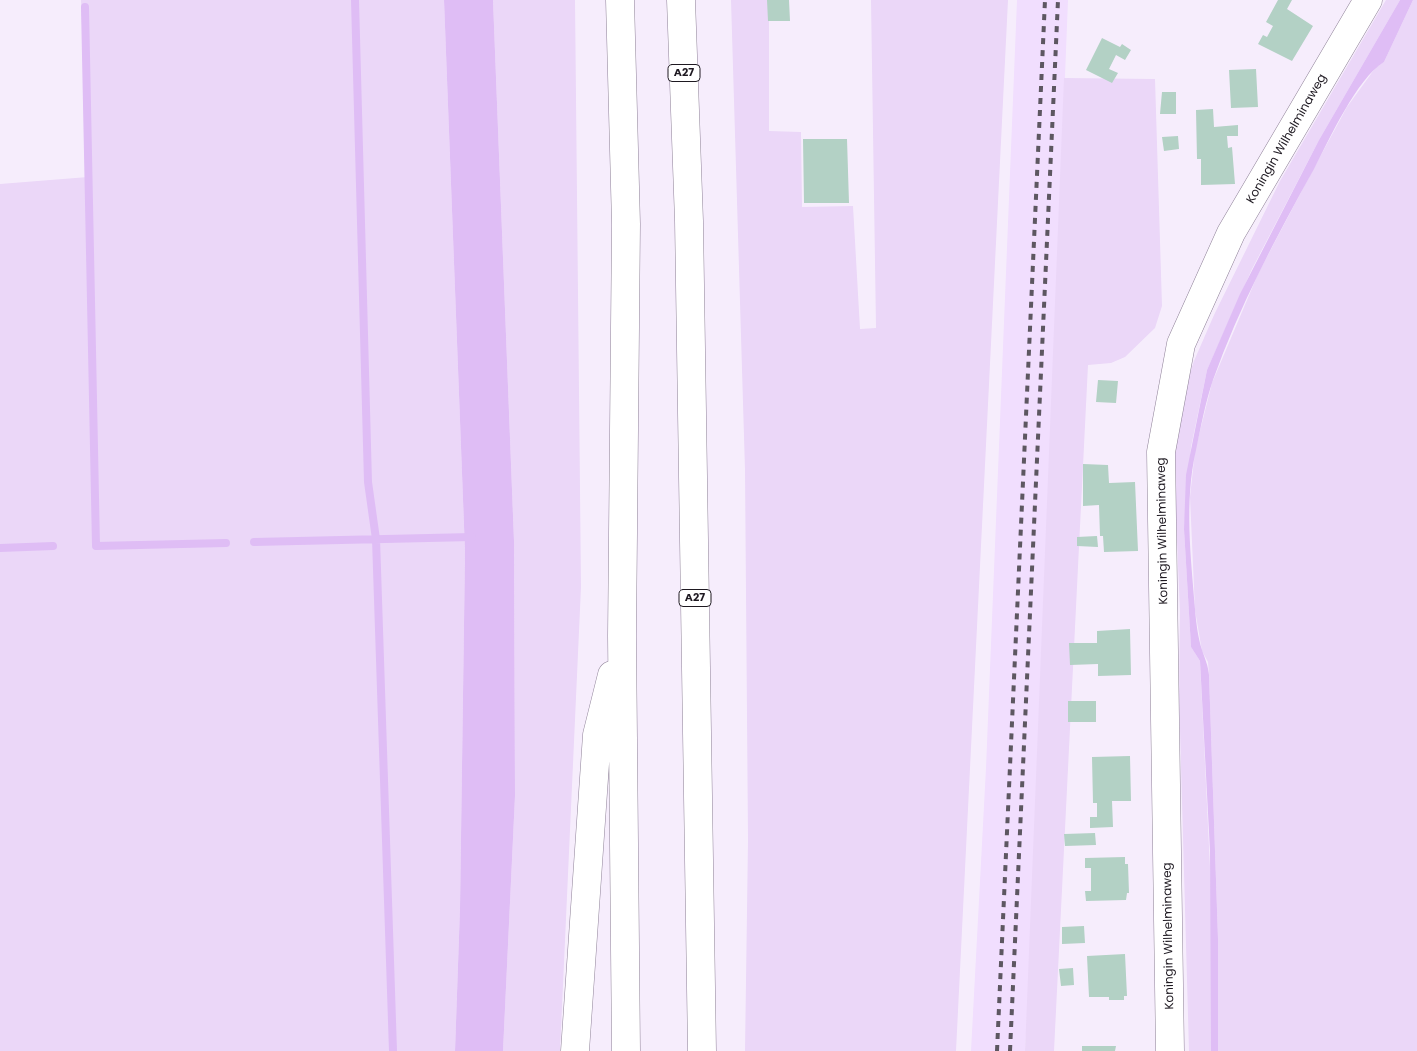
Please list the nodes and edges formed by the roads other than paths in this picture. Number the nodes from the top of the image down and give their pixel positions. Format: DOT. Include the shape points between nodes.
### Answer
graph roads {
  1 [pos="620,0"];
  2 [pos="681,0"];
  3 [pos="1368,0"];
  4 [pos="622,636"];
  5 [pos="575,1051"];
  6 [pos="626,1051"];
  7 [pos="702,1051"];
  8 [pos="1170,1051"];
  1 -- 4 [label="main road" via="626,224"];
  2 -- 7 [label="main road, A27" via="689,211"];
  3 -- 8 [label="main road, Koningin Wilhelminaweg" via="1232,233 1181,344 1161,452"];
  4 -- 5 [label="main road" via="597,735"];
  4 -- 6 [label="main road"];
}
